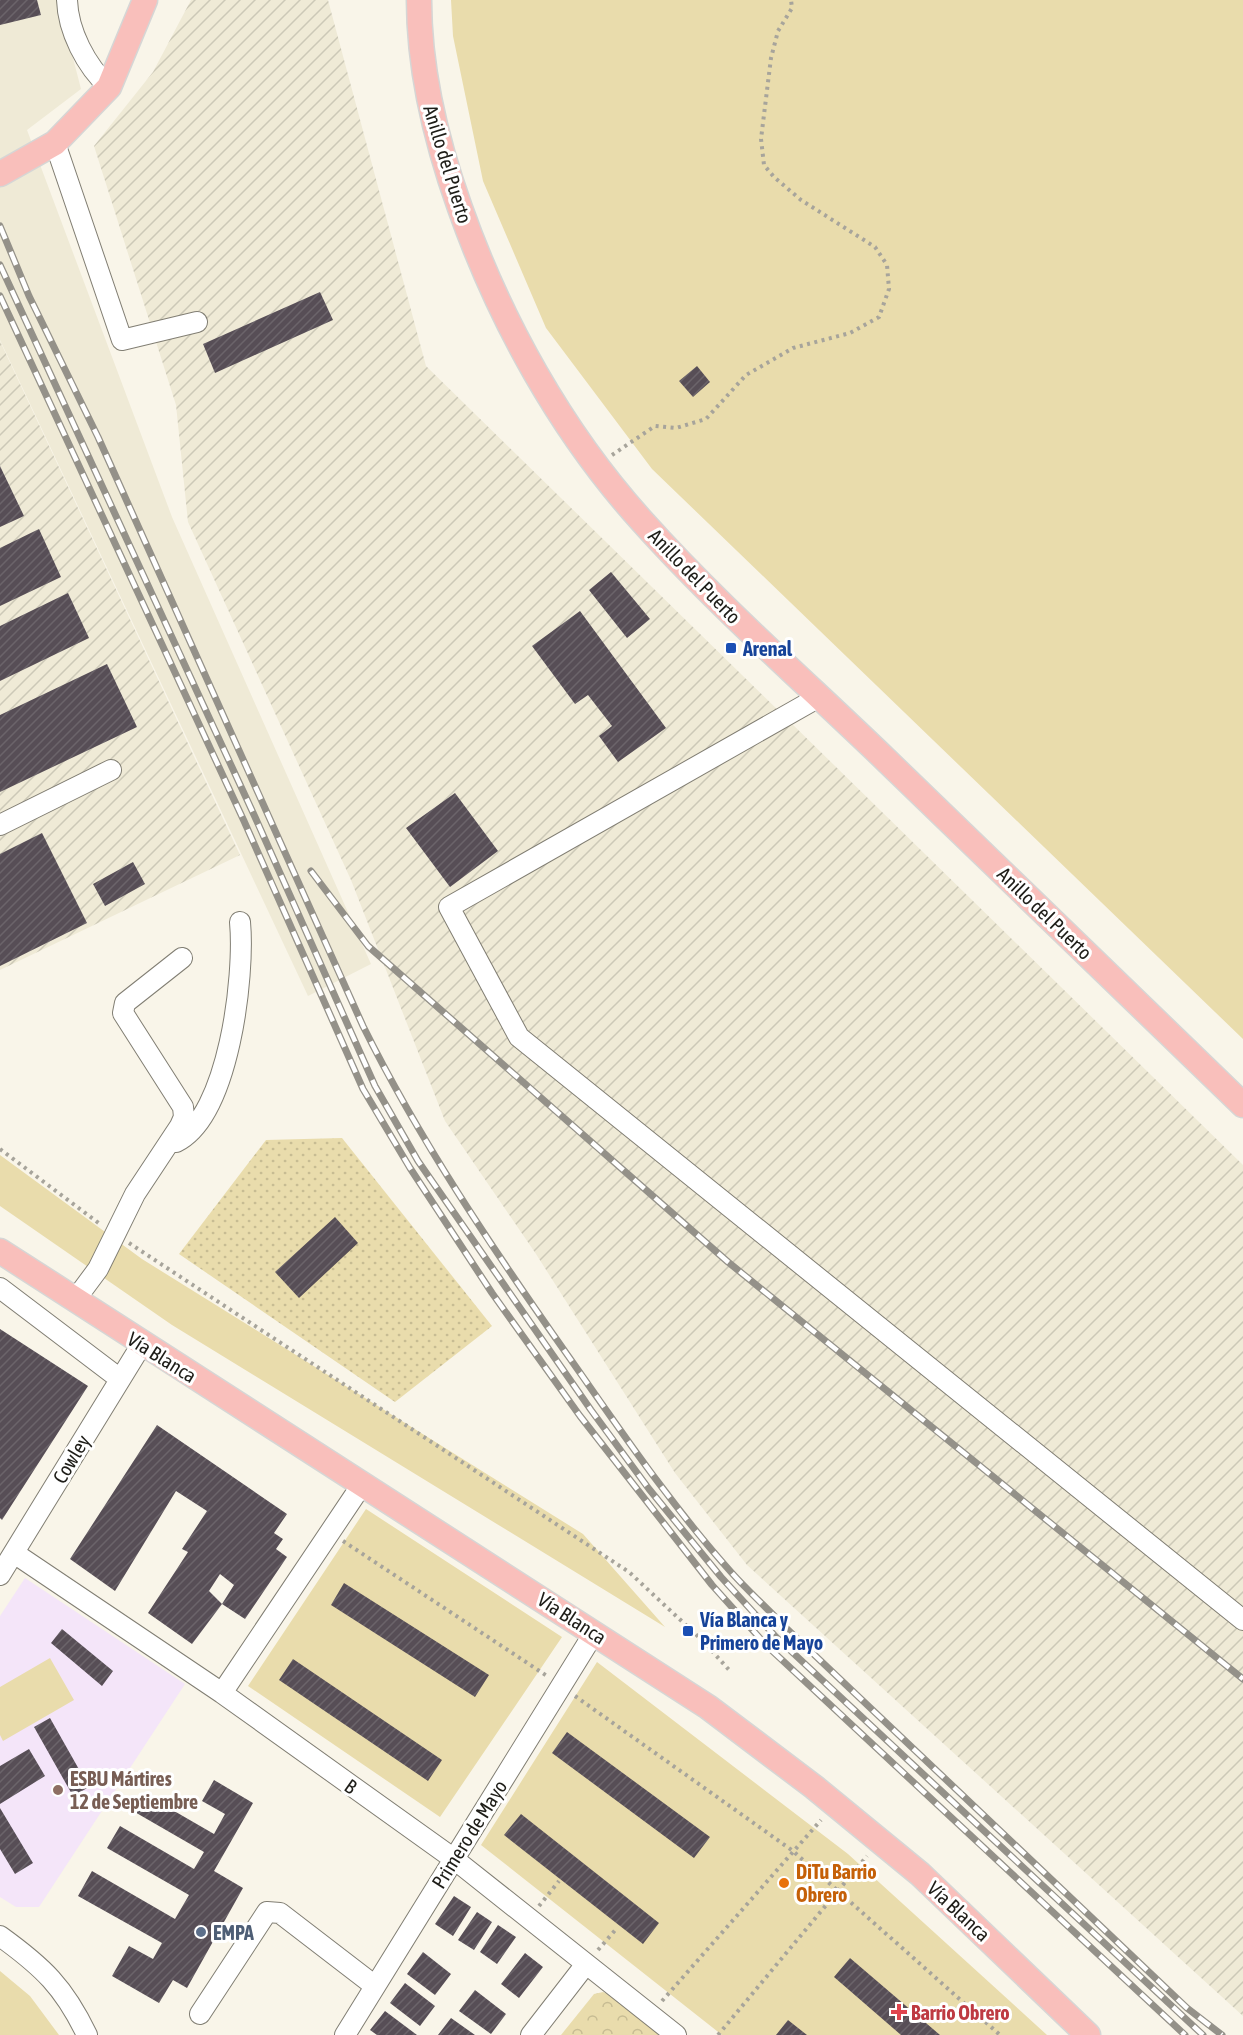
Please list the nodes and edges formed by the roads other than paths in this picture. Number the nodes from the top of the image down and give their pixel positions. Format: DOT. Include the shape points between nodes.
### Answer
graph roads {
  1 [pos="67,0"];
  2 [pos="145,0"];
  3 [pos="418,0"];
  4 [pos="109,87"];
  5 [pos="55,143"];
  6 [pos="0,174"];
  7 [pos="197,322"];
  8 [pos="819,697"];
  9 [pos="111,770"];
  10 [pos="0,825"];
  11 [pos="240,922"];
  12 [pos="182,958"];
  13 [pos="1243,1105"];
  14 [pos="168,1146"];
  15 [pos="4,1251"];
  16 [pos="0,1288"];
  17 [pos="75,1300"];
  18 [pos="142,1344"];
  19 [pos="120,1379"];
  20 [pos="363,1483"];
  21 [pos="14,1553"];
  22 [pos="0,1575"];
  23 [pos="1243,1620"];
  24 [pos="594,1633"];
  25 [pos="222,1694"];
  26 [pos="454,1859"];
  27 [pos="0,1936"];
  28 [pos="586,1964"];
  29 [pos="375,1986"];
  30 [pos="1048,1995"];
  31 [pos="200,2014"];
  32 [pos="87,2035"];
  33 [pos="345,2035"];
  34 [pos="531,2035"];
  35 [pos="676,2035"];
  36 [pos="1072,2035"];
  37 [pos="1088,2035"];
  1 -- 4 [label="street" via="67,17 93,72"];
  2 -- 4 [label="main road"];
  3 -- 8 [label="main road, Anillo del Puerto" via="428,100 448,173 500,308 527,356 566,423 640,519 747,630"];
  4 -- 5 [label="main road"];
  5 -- 6 [label="main road"];
  5 -- 7 [label="street" via="122,340"];
  8 -- 13 [label="main road, Anillo del Puerto"];
  8 -- 23 [label="street" via="449,907 519,1036"];
  9 -- 10 [label="street"];
  11 -- 14 [label="street" via="238,996 219,1078 202,1117 189,1134"];
  12 -- 14 [label="street" via="124,1003 123,1013 183,1107 184,1117"];
  14 -- 17 [label="street" via="135,1194 98,1269"];
  15 -- 17 [label="main road, Vía Blanca"];
  16 -- 19 [label="street"];
  17 -- 18 [label="main road, Vía Blanca"];
  18 -- 19 [label="street, Cowley"];
  18 -- 20 [label="main road, Vía Blanca"];
  19 -- 21 [label="street, Cowley"];
  20 -- 24 [label="main road, Vía Blanca"];
  20 -- 25 [label="street"];
  21 -- 22 [label="street, Cowley"];
  21 -- 25 [label="street, B"];
  24 -- 26 [label="street, Primero de Mayo"];
  24 -- 30 [label="main road, Vía Blanca" via="708,1707 835,1805 920,1874"];
  25 -- 26 [label="street, B"];
  26 -- 28 [label="street, B"];
  26 -- 29 [label="street, Primero de Mayo"];
  27 -- 32 [label="street" via="34,1960 70,2001"];
  28 -- 34 [label="street"];
  28 -- 35 [label="street, B"];
  29 -- 31 [label="street" via="280,1913 267,1912"];
  29 -- 33 [label="street, Primero de Mayo"];
  30 -- 36 [label="main road"];
  30 -- 37 [label="main road, Vía Blanca"];
}
